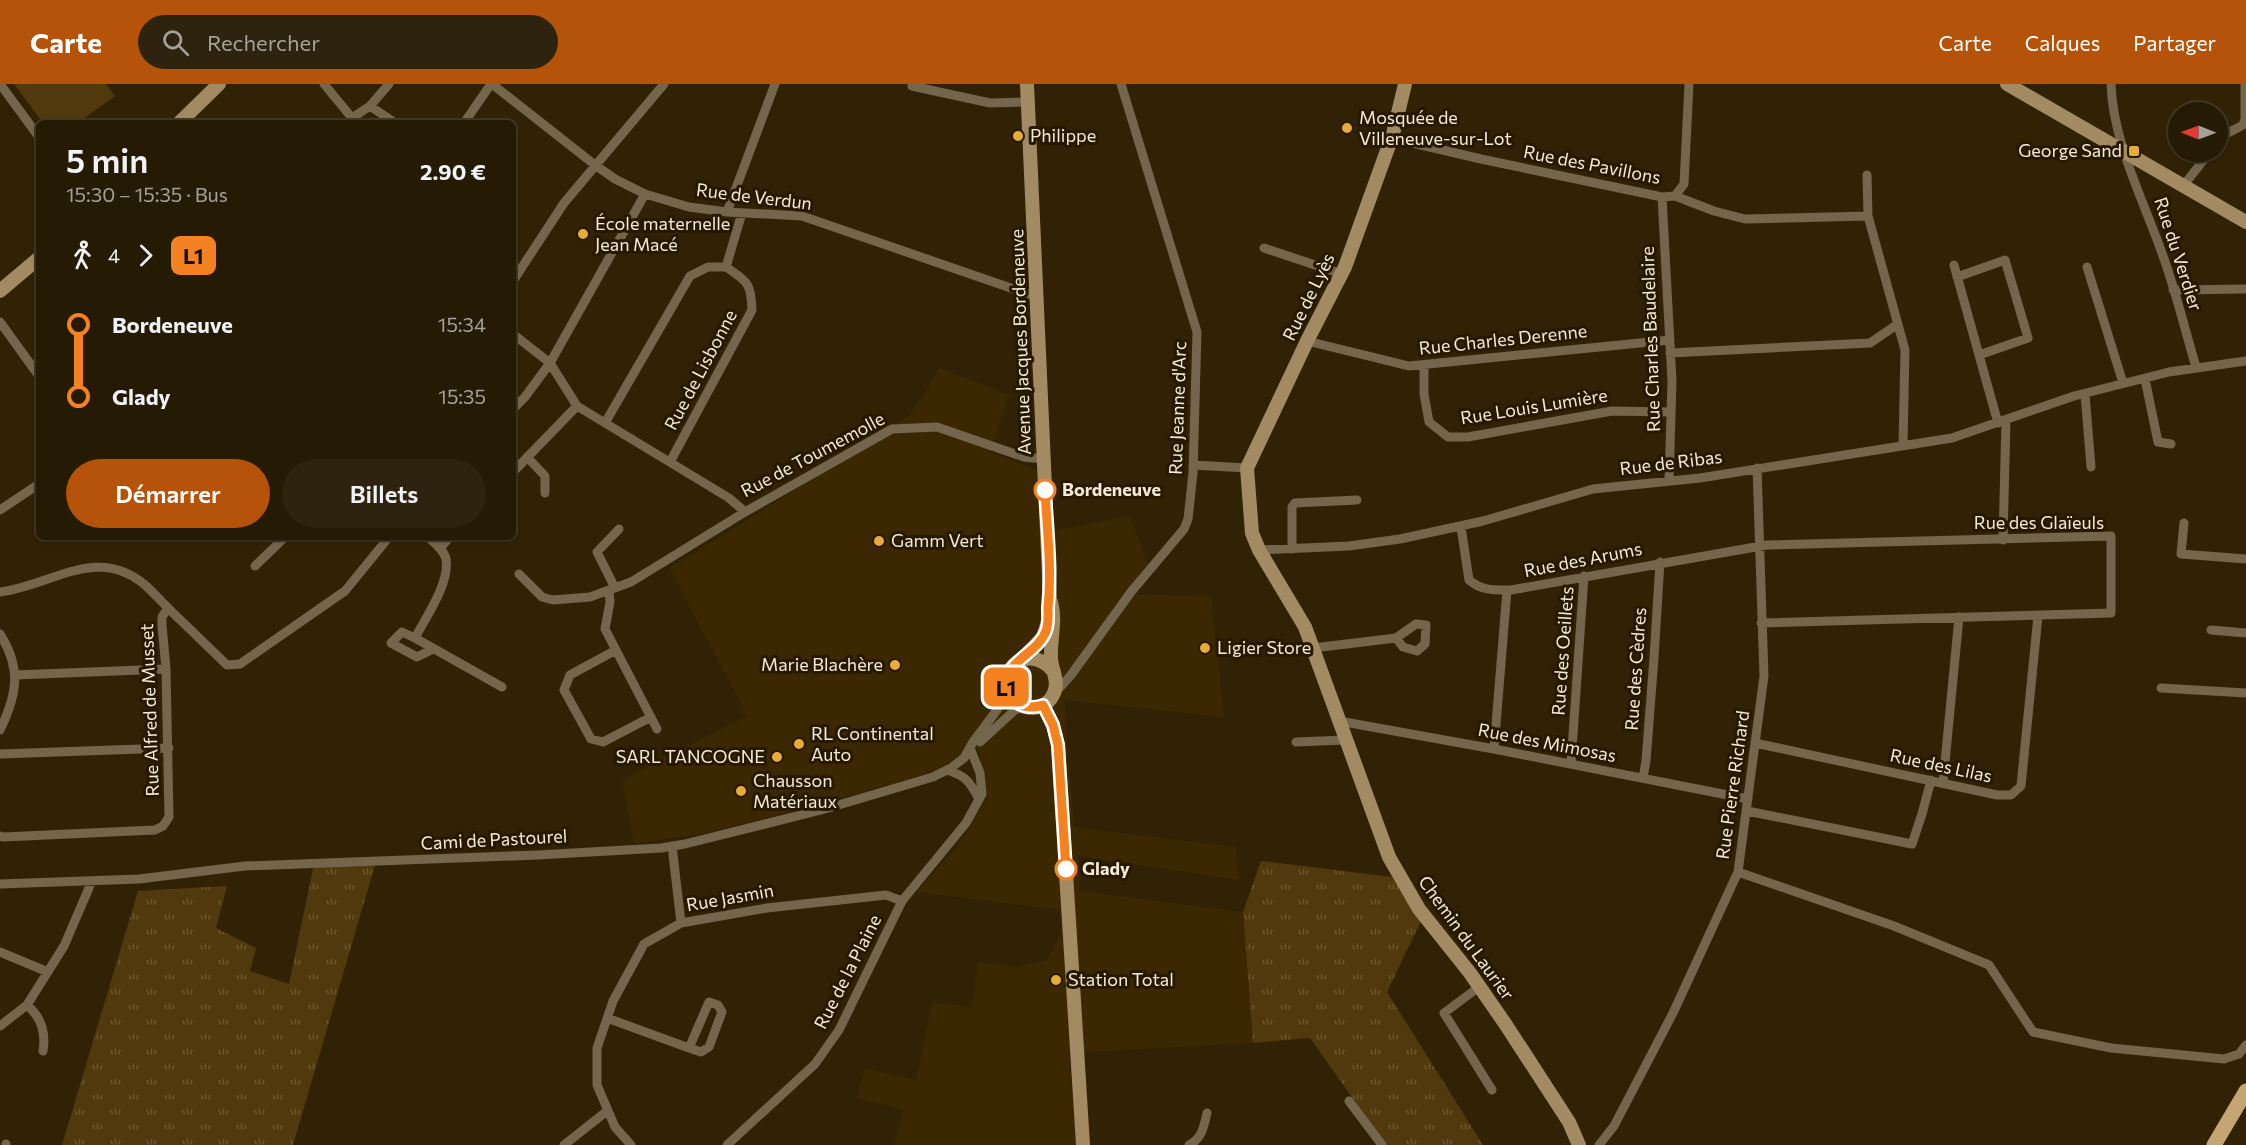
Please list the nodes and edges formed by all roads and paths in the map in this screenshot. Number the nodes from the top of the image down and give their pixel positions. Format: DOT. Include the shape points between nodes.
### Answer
graph roads {
  1 [pos="0,84"];
  2 [pos="219,84"];
  3 [pos="324,84"];
  4 [pos="389,84"];
  5 [pos="491,84"];
  6 [pos="664,84"];
  7 [pos="775,84"];
  8 [pos="1027,84"];
  9 [pos="1121,84"];
  10 [pos="1405,84"];
  11 [pos="1689,84"];
  12 [pos="2007,84"];
  13 [pos="2110,84"];
  14 [pos="2246,84"];
  15 [pos="908,85"];
  16 [pos="1028,102"];
  17 [pos="370,106"];
  18 [pos="182,120"];
  19 [pos="347,120"];
  20 [pos="349,120"];
  21 [pos="391,120"];
  22 [pos="466,120"];
  23 [pos="36,133"];
  24 [pos="2228,133"];
  25 [pos="1391,138"];
  26 [pos="2125,152"];
  27 [pos="2202,162"];
  28 [pos="595,165"];
  29 [pos="1867,175"];
  30 [pos="2183,186"];
  31 [pos="645,194"];
  32 [pos="1662,196"];
  33 [pos="1676,196"];
  34 [pos="727,212"];
  35 [pos="742,213"];
  36 [pos="1868,216"];
  37 [pos="2246,222"];
  38 [pos="1264,248"];
  39 [pos="36,264"];
  40 [pos="1954,265"];
  41 [pos="726,267"];
  42 [pos="2087,267"];
  43 [pos="1342,274"];
  44 [pos="516,276"];
  45 [pos="1957,277"];
  46 [pos="2174,290"];
  47 [pos="2246,290"];
  48 [pos="0,291"];
  49 [pos="1037,297"];
  50 [pos="0,322"];
  51 [pos="1898,324"];
  52 [pos="516,336"];
  53 [pos="1670,340"];
  54 [pos="1307,341"];
  55 [pos="1670,353"];
  56 [pos="1979,355"];
  57 [pos="2246,362"];
  58 [pos="550,363"];
  59 [pos="1424,365"];
  60 [pos="2196,367"];
  61 [pos="36,372"];
  62 [pos="2145,379"];
  63 [pos="2123,383"];
  64 [pos="2085,394"];
  65 [pos="516,406"];
  66 [pos="577,406"];
  67 [pos="1671,412"];
  68 [pos="2002,421"];
  69 [pos="605,423"];
  70 [pos="2171,444"];
  71 [pos="1903,445"];
  72 [pos="527,458"];
  73 [pos="1043,459"];
  74 [pos="670,462"];
  75 [pos="1193,465"];
  76 [pos="2091,467"];
  77 [pos="1247,468"];
  78 [pos="1756,468"];
  79 [pos="516,469"];
  80 [pos="1670,481"];
  81 [pos="36,486"];
  82 [pos="545,493"];
  83 [pos="1357,500"];
  84 [pos="0,510"];
  85 [pos="745,512"];
  86 [pos="2184,522"];
  87 [pos="1461,527"];
  88 [pos="620,529"];
  89 [pos="282,540"];
  90 [pos="387,540"];
  91 [pos="431,540"];
  92 [pos="447,540"];
  93 [pos="2003,540"];
  94 [pos="1758,547"];
  95 [pos="440,548"];
  96 [pos="1292,549"];
  97 [pos="1259,550"];
  98 [pos="2246,559"];
  99 [pos="1660,562"];
  100 [pos="255,566"];
  101 [pos="519,574"];
  102 [pos="1584,576"];
  103 [pos="612,589"];
  104 [pos="1507,590"];
  105 [pos="0,592"];
  106 [pos="1050,599"];
  107 [pos="168,608"];
  108 [pos="2038,616"];
  109 [pos="1959,617"];
  110 [pos="1761,623"];
  111 [pos="2211,630"];
  112 [pos="2246,633"];
  113 [pos="0,634"];
  114 [pos="415,638"];
  115 [pos="1396,638"];
  116 [pos="1313,648"];
  117 [pos="433,649"];
  118 [pos="616,650"];
  119 [pos="1019,661"];
  120 [pos="166,669"];
  121 [pos="1074,670"];
  122 [pos="1054,672"];
  123 [pos="15,675"];
  124 [pos="502,687"];
  125 [pos="1006,687"];
  126 [pos="2160,688"];
  127 [pos="2246,693"];
  128 [pos="1054,694"];
  129 [pos="1043,705"];
  130 [pos="1025,707"];
  131 [pos="651,717"];
  132 [pos="1339,721"];
  133 [pos="657,729"];
  134 [pos="0,730"];
  135 [pos="1346,740"];
  136 [pos="1296,742"];
  137 [pos="1755,743"];
  138 [pos="169,748"];
  139 [pos="970,748"];
  140 [pos="1494,749"];
  141 [pos="0,754"];
  142 [pos="1571,764"];
  143 [pos="947,770"];
  144 [pos="1643,778"];
  145 [pos="1931,780"];
  146 [pos="1943,783"];
  147 [pos="979,799"];
  148 [pos="1748,799"];
  149 [pos="1746,811"];
  150 [pos="0,836"];
  151 [pos="672,846"];
  152 [pos="1738,872"];
  153 [pos="92,881"];
  154 [pos="0,884"];
  155 [pos="902,901"];
  156 [pos="681,923"];
  157 [pos="0,952"];
  158 [pos="48,972"];
  159 [pos="1479,987"];
  160 [pos="1438,1004"];
  161 [pos="27,1005"];
  162 [pos="1444,1013"];
  163 [pos="607,1018"];
  164 [pos="0,1026"];
  165 [pos="2246,1045"];
  166 [pos="689,1048"];
  167 [pos="43,1051"];
  168 [pos="1492,1090"];
  169 [pos="2246,1091"];
  170 [pos="1349,1101"];
  171 [pos="607,1111"];
  172 [pos="1207,1113"];
  173 [pos="564,1145"];
  174 [pos="631,1145"];
  175 [pos="728,1145"];
  176 [pos="1083,1145"];
  177 [pos="1190,1145"];
  178 [pos="1382,1145"];
  179 [pos="1579,1145"];
  180 [pos="1599,1145"];
  181 [pos="2214,1145"];
  1 -- 23 [label="street"];
  2 -- 18 [label="main road"];
  3 -- 19 [label="street"];
  4 -- 17 [label="street"];
  5 -- 22 [label="street"];
  5 -- 28 [label="street, Rue de Verdun"];
  6 -- 28 [label="street"];
  7 -- 34 [label="street"];
  8 -- 16 [label="main road, Avenue Jacques Bordeneuve"];
  9 -- 75 [label="street, Rue Jeanne d'Arc" via="1197,332"];
  10 -- 25 [label="main road, Rue de Lyès"];
  11 -- 33 [label="street, Rue des Pavillons" via="1684,183"];
  12 -- 26 [label="main road"];
  13 -- 26 [label="street, Rue du Verdier"];
  14 -- 24 [label="street" via="2243,125"];
  15 -- 16 [label="street" via="990,103"];
  16 -- 49 [label="main road, Avenue Jacques Bordeneuve"];
  17 -- 20 [label="street"];
  17 -- 21 [label="street"];
  25 -- 32 [label="street, Rue des Pavillons"];
  25 -- 43 [label="main road, Rue de Lyès"];
  26 -- 30 [label="main road"];
  26 -- 46 [label="street, Rue du Verdier"];
  27 -- 30 [label="street"];
  28 -- 31 [label="street, Rue de Verdun"];
  28 -- 44 [label="street" via="564,202"];
  29 -- 36 [label="street"];
  30 -- 37 [label="main road"];
  31 -- 34 [label="street, Rue de Verdun" via="689,207"];
  31 -- 58 [label="street"];
  32 -- 33 [label="street, Rue des Pavillons"];
  32 -- 53 [label="street, Rue Charles Baudelaire"];
  33 -- 36 [label="street" via="1745,219"];
  34 -- 35 [label="street, Rue de Verdun"];
  35 -- 41 [label="street"];
  35 -- 49 [label="street, Rue de Verdun" via="802,216"];
  36 -- 51 [label="street"];
  38 -- 43 [label="street"];
  39 -- 48 [label="main road"];
  40 -- 45 [label="street"];
  41 -- 69 [label="street" via="708,267 690,276"];
  41 -- 74 [label="street, Rue de Lisbonne" via="751,290 752,310"];
  42 -- 63 [label="street"];
  43 -- 54 [label="main road, Rue de Lyès"];
  45 -- 56 [label="street"];
  45 -- 56 [label="street" via="2005,260 2028,338"];
  46 -- 47 [label="street"];
  46 -- 60 [label="street, Rue du Verdier"];
  49 -- 73 [label="main road, Avenue Jacques Bordeneuve"];
  50 -- 61 [label="street"];
  51 -- 55 [label="street" via="1870,343"];
  51 -- 71 [label="street" via="1905,350"];
  52 -- 58 [label="street, Rue de Toumemolle"];
  53 -- 55 [label="street, Rue Charles Baudelaire"];
  53 -- 59 [label="street, Rue Charles Derenne"];
  54 -- 59 [label="street, Rue Charles Derenne" via="1409,366"];
  54 -- 77 [label="main road, Rue de Lyès"];
  55 -- 67 [label="street, Rue Charles Baudelaire"];
  56 -- 68 [label="street"];
  57 -- 60 [label="street, Rue de Ribas"];
  58 -- 65 [label="street"];
  58 -- 66 [label="street, Rue de Toumemolle"];
  59 -- 67 [label="street, Rue Louis Lumière" via="1429,422 1448,436 1468,436 1612,411"];
  60 -- 62 [label="street, Rue de Ribas"];
  62 -- 63 [label="street, Rue de Ribas"];
  62 -- 70 [label="street" via="2158,442"];
  63 -- 64 [label="street, Rue de Ribas"];
  64 -- 68 [label="street, Rue de Ribas"];
  64 -- 76 [label="street"];
  66 -- 69 [label="street, Rue de Toumemolle"];
  66 -- 72 [label="street"];
  67 -- 80 [label="street, Rue Charles Baudelaire"];
  68 -- 71 [label="street, Rue de Ribas" via="1952,438"];
  68 -- 93 [label="street"];
  69 -- 74 [label="street, Rue de Toumemolle"];
  71 -- 78 [label="street, Rue de Ribas"];
  72 -- 79 [label="street"];
  72 -- 82 [label="street" via="545,476"];
  73 -- 85 [label="street, Rue de Toumemolle" via="1024,457 938,427 892,429"];
  73 -- 106 [label="main road, Avenue Jacques Bordeneuve"];
  74 -- 85 [label="street, Rue de Toumemolle"];
  75 -- 77 [label="street"];
  75 -- 121 [label="street, Rue Jeanne d'Arc" via="1184,529 1131,592"];
  77 -- 97 [label="main road, Chemin du Laurier" via="1252,533"];
  78 -- 80 [label="street, Rue de Ribas"];
  78 -- 94 [label="street, Rue Pierre Richard"];
  80 -- 87 [label="street, Rue de Ribas" via="1593,489"];
  81 -- 84 [label="street"];
  83 -- 96 [label="street" via="1294,503"];
  85 -- 103 [label="street" via="631,582"];
  86 -- 98 [label="street" via="2181,554"];
  87 -- 96 [label="street, Rue de Ribas" via="1349,546"];
  87 -- 104 [label="street, Rue des Arums" via="1469,580 1487,590"];
  88 -- 103 [label="street" via="597,552"];
  89 -- 100 [label="street"];
  90 -- 107 [label="street, Rue Alfred de Musset" via="345,591 240,664 227,665"];
  91 -- 95 [label="street"];
  92 -- 95 [label="street"];
  93 -- 94 [label="street, Rue des Glaïeuls"];
  93 -- 108 [label="street, Rue des Glaïeuls" via="2111,536 2111,614"];
  94 -- 99 [label="street, Rue des Arums"];
  94 -- 110 [label="street, Rue Pierre Richard"];
  95 -- 114 [label="street" via="446,558 445,578"];
  96 -- 97 [label="street, Rue de Ribas"];
  97 -- 116 [label="main road, Chemin du Laurier" via="1305,627"];
  99 -- 102 [label="street, Rue des Arums"];
  99 -- 144 [label="street, Rue des Cèdres"];
  101 -- 103 [label="street" via="542,597 553,600 590,597"];
  102 -- 104 [label="street, Rue des Arums"];
  102 -- 142 [label="street, Rue des Oeillets"];
  103 -- 118 [label="street" via="605,629"];
  104 -- 140 [label="street"];
  105 -- 107 [label="street, Rue Alfred de Musset" via="100,566 130,574"];
  106 -- 119 [label="main road, Avenue Jacques Bordeneuve" via="1043,638"];
  106 -- 122 [label="main road, Avenue Jacques Bordeneuve" via="1054,608"];
  107 -- 120 [label="street, Rue Alfred de Musset" via="162,617"];
  108 -- 109 [label="street, Rue des Glaïeuls"];
  108 -- 146 [label="street, Rue des Lilas" via="2021,786 2011,795 2004,795"];
  109 -- 110 [label="street, Rue des Glaïeuls"];
  109 -- 146 [label="street"];
  110 -- 137 [label="street, Rue Pierre Richard" via="1764,676"];
  111 -- 112 [label="street"];
  113 -- 123 [label="street"];
  114 -- 117 [label="street"];
  114 -- 117 [label="street" via="402,632 391,643 417,657"];
  115 -- 116 [label="street"];
  116 -- 132 [label="main road, Chemin du Laurier"];
  117 -- 124 [label="street"];
  118 -- 131 [label="street"];
  118 -- 131 [label="street" via="570,675 564,690 591,739 603,742"];
  119 -- 122 [label="main road" via="1040,659"];
  119 -- 125 [label="main road" via="1009,670"];
  120 -- 123 [label="street"];
  120 -- 138 [label="street, Rue Alfred de Musset"];
  121 -- 122 [label="street"];
  121 -- 128 [label="street, Rue Jeanne d'Arc"];
  122 -- 128 [label="main road"];
  123 -- 134 [label="street" via="11,707"];
  125 -- 130 [label="main road" via="1014,701"];
  125 -- 139 [label="street, Cami de Pastourel" via="997,710"];
  126 -- 127 [label="street"];
  128 -- 129 [label="main road"];
  129 -- 130 [label="main road"];
  129 -- 176 [label="main road" via="1058,745"];
  130 -- 139 [label="street, Cami de Pastourel" via="1015,710"];
  131 -- 133 [label="street"];
  132 -- 135 [label="main road, Chemin du Laurier"];
  132 -- 140 [label="street, Rue des Mimosas"];
  135 -- 136 [label="street"];
  135 -- 159 [label="main road, Chemin du Laurier" via="1389,856 1419,909"];
  137 -- 145 [label="street, Rue des Lilas"];
  137 -- 148 [label="street, Rue Pierre Richard"];
  138 -- 141 [label="street"];
  138 -- 150 [label="street, Rue Alfred de Musset" via="169,817 164,826 155,830"];
  139 -- 143 [label="street, Cami de Pastourel" via="964,758"];
  139 -- 147 [label="street" via="982,787"];
  140 -- 142 [label="street, Rue des Mimosas"];
  142 -- 144 [label="street, Rue des Mimosas"];
  143 -- 147 [label="street" via="967,779"];
  143 -- 151 [label="street, Cami de Pastourel" via="825,809"];
  144 -- 148 [label="street, Rue des Mimosas"];
  145 -- 146 [label="street, Rue des Lilas"];
  145 -- 149 [label="street" via="1912,844"];
  147 -- 155 [label="street, Rue de la Plaine" via="966,824"];
  148 -- 149 [label="street, Rue Pierre Richard"];
  149 -- 152 [label="street, Rue Pierre Richard"];
  151 -- 153 [label="street, Cami de Pastourel" via="443,860 245,866"];
  151 -- 156 [label="street"];
  152 -- 165 [label="street" via="1894,926 1989,965 2033,1032 2111,1048 2224,1059"];
  152 -- 180 [label="street, Rue Pierre Richard" via="1673,1013 1614,1126"];
  153 -- 154 [label="street, Cami de Pastourel"];
  153 -- 158 [label="street" via="64,946"];
  155 -- 156 [label="street, Rue Jasmin" via="886,895 767,908"];
  155 -- 175 [label="street, Rue de la Plaine" via="827,1049"];
  156 -- 163 [label="street, Rue Jasmin" via="644,944"];
  157 -- 158 [label="street"];
  158 -- 161 [label="street"];
  159 -- 162 [label="street"];
  159 -- 179 [label="main road, Chemin du Laurier" via="1569,1122"];
  160 -- 162 [label="street"];
  161 -- 164 [label="street"];
  161 -- 167 [label="street" via="36,1014 45,1038"];
  162 -- 168 [label="street"];
  163 -- 166 [label="street"];
  163 -- 171 [label="street, Rue Jasmin" via="597,1048 597,1085"];
  166 -- 166 [label="street" via="701,1052 709,1047 722,1012 718,1005 709,1002"];
  169 -- 181 [label="main road"];
  170 -- 178 [label="street"];
  171 -- 173 [label="street"];
  171 -- 174 [label="street, Rue Jasmin"];
  172 -- 177 [label="street" via="1204,1128"];
}
